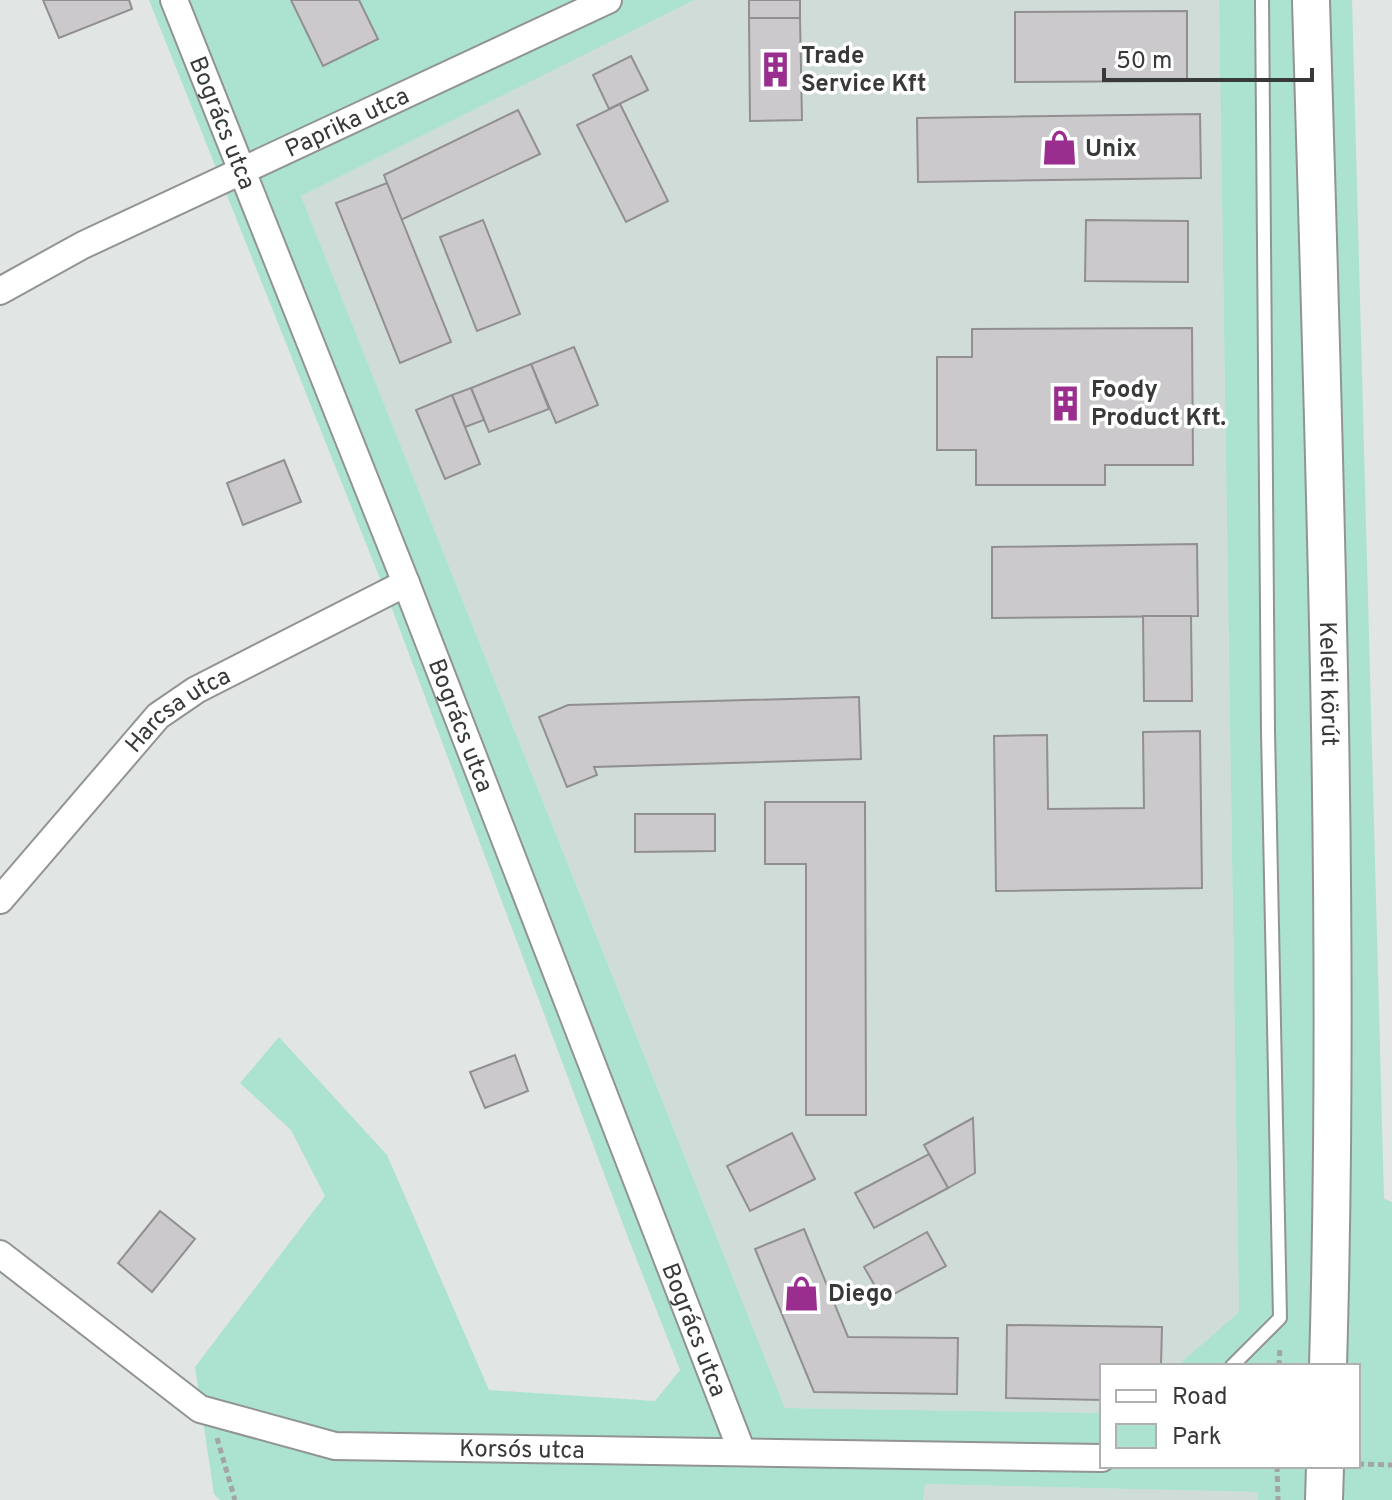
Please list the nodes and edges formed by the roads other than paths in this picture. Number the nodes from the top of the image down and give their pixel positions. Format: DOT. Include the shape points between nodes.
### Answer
graph roads {
  1 [pos="174,0"];
  2 [pos="608,0"];
  3 [pos="1262,0"];
  4 [pos="1311,0"];
  5 [pos="581,6"];
  6 [pos="242,171"];
  7 [pos="0,291"];
  8 [pos="406,583"];
  9 [pos="0,900"];
  10 [pos="0,1254"];
  11 [pos="1234,1364"];
  12 [pos="1328,1364"];
  13 [pos="742,1452"];
  14 [pos="1100,1458"];
  15 [pos="1325,1468"];
  16 [pos="1324,1500"];
  1 -- 6 [label="street, Bogrács utca"];
  2 -- 5 [label="street, Paprika utca"];
  3 -- 11 [label="lane" via="1268,747 1280,1318"];
  4 -- 12 [label="main road, Keleti körút" via="1330,761 1333,1192"];
  5 -- 6 [label="street, Paprika utca"];
  6 -- 7 [label="street, Paprika utca" via="83,245"];
  6 -- 8 [label="street, Bogrács utca"];
  8 -- 9 [label="street, Harcsa utca" via="196,690 158,716"];
  8 -- 13 [label="street, Bogrács utca"];
  10 -- 13 [label="street, Korsós utca" via="200,1409 335,1446"];
  13 -- 14 [label="street, Korsós utca"];
  15 -- 16 [label="main road"];
}
